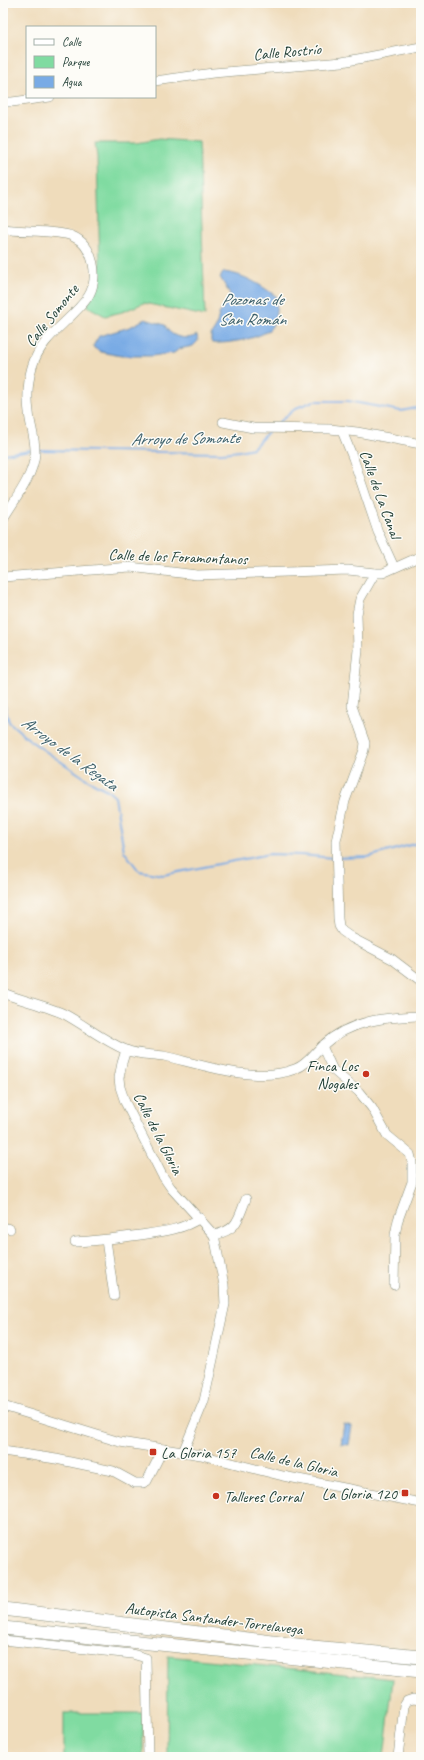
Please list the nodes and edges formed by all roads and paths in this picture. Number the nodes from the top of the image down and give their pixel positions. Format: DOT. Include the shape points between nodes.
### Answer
graph roads {
  1 [pos="421,47"];
  2 [pos="156,81"];
  3 [pos="42,98"];
  4 [pos="3,102"];
  5 [pos="3,229"];
  6 [pos="223,422"];
  7 [pos="342,431"];
  8 [pos="421,444"];
  9 [pos="3,519"];
  10 [pos="421,556"];
  11 [pos="394,567"];
  12 [pos="375,573"];
  13 [pos="3,577"];
  14 [pos="421,981"];
  15 [pos="3,993"];
  16 [pos="421,1016"];
  17 [pos="322,1046"];
  18 [pos="126,1050"];
  19 [pos="246,1199"];
  20 [pos="200,1218"];
  21 [pos="214,1235"];
  22 [pos="106,1240"];
  23 [pos="75,1242"];
  24 [pos="394,1285"];
  25 [pos="114,1296"];
  26 [pos="3,1406"];
  27 [pos="163,1449"];
  28 [pos="3,1451"];
  29 [pos="184,1452"];
  30 [pos="421,1504"];
  31 [pos="3,1610"];
  32 [pos="3,1628"];
  33 [pos="3,1640"];
  34 [pos="421,1657"];
  35 [pos="421,1671"];
  36 [pos="421,1700"];
  37 [pos="148,1757"];
  38 [pos="398,1757"];
  1 -- 2 [label="street, Calle Rostrío" via="342,62 213,73"];
  3 -- 4 [label="street"];
  5 -- 9 [label="street, Calle Somonte" via="72,236 88,249 93,265 92,285 88,296 51,334 38,352 32,368 28,406 35,455 26,481"];
  6 -- 7 [label="street, Calle de La Canal" via="252,428"];
  7 -- 8 [label="street, Calle de La Canal"];
  7 -- 11 [label="street, Calle de La Canal" via="378,532"];
  10 -- 11 [label="street, Calle de los Foramontanos"];
  11 -- 12 [label="street, Calle de los Foramontanos" via="383,573"];
  12 -- 13 [label="street, Calle de los Foramontanos" via="348,570 196,575 130,567"];
  12 -- 14 [label="street" via="360,599 357,614 358,650 352,706 365,743 341,814 336,841 338,919 342,931 392,959"];
  15 -- 18 [label="street" via="63,1014"];
  16 -- 17 [label="street" via="366,1021 339,1033"];
  17 -- 18 [label="street" via="295,1070 273,1074 234,1072"];
  17 -- 24 [label="street" via="333,1070 359,1092 372,1108 387,1135 410,1154 412,1182 395,1235"];
  18 -- 20 [label="street, Calle de la Gloria" via="119,1078 125,1102 162,1175"];
  19 -- 21 [label="street" via="234,1228"];
  20 -- 21 [label="street, Calle de la Gloria"];
  20 -- 22 [label="street" via="182,1227 162,1232"];
  21 -- 29 [label="street, Calle de la Gloria" via="224,1285 225,1304 204,1401"];
  22 -- 23 [label="street"];
  22 -- 25 [label="street"];
  26 -- 27 [label="street, Calle de la Gloria" via="114,1440"];
  27 -- 28 [label="street" via="147,1481 143,1483 135,1483 113,1471"];
  27 -- 29 [label="street, Calle de la Gloria"];
  29 -- 30 [label="street, Calle de la Gloria" via="301,1480"];
  31 -- 34 [label="highway, Autopista Santander-Torrelavega" via="305,1646"];
  32 -- 35 [label="highway, Autopista Santander-Torrelavega"];
  33 -- 37 [label="street" via="132,1654 146,1658"];
  36 -- 38 [label="street" via="407,1701 404,1706"];
}
